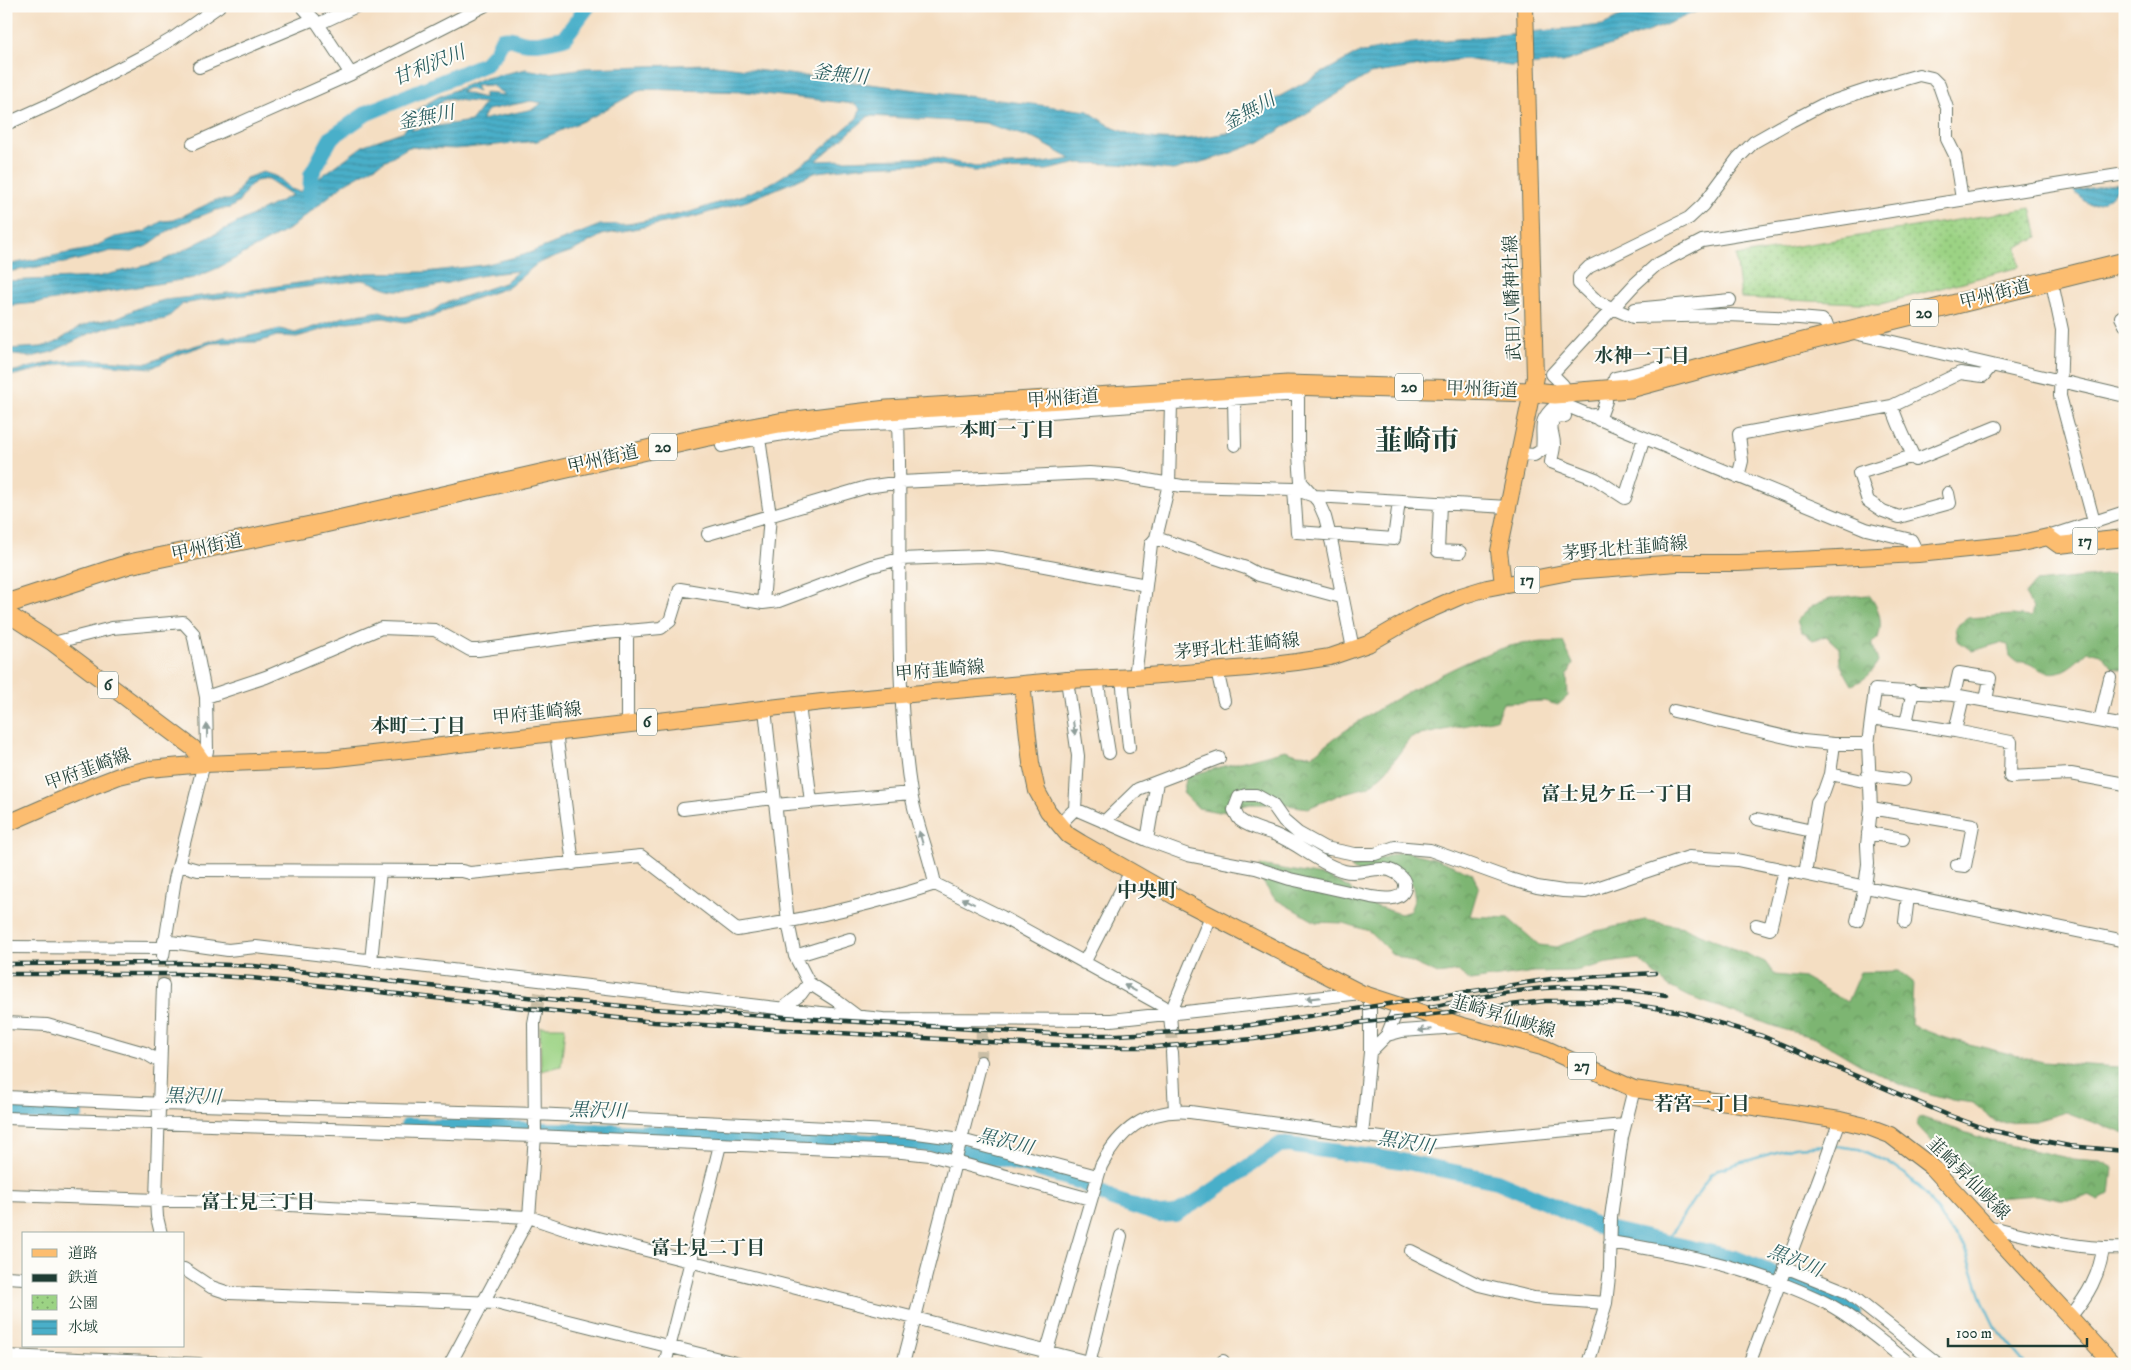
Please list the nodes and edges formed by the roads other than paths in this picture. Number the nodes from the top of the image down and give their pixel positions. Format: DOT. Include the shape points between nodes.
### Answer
graph roads {
  1 [pos="218,6"];
  2 [pos="302,6"];
  3 [pos="357,6"];
  4 [pos="484,6"];
  5 [pos="1525,6"];
  6 [pos="316,21"];
  7 [pos="199,67"];
  8 [pos="351,74"];
  9 [pos="6,124"];
  10 [pos="193,144"];
  11 [pos="2125,174"];
  12 [pos="1962,199"];
  13 [pos="2125,262"];
  14 [pos="2054,292"];
  15 [pos="1730,300"];
  16 [pos="1612,309"];
  17 [pos="2125,315"];
  18 [pos="1827,325"];
  19 [pos="2125,325"];
  20 [pos="1848,332"];
  21 [pos="1992,365"];
  22 [pos="1667,366"];
  23 [pos="2061,381"];
  24 [pos="1614,382"];
  25 [pos="1533,384"];
  26 [pos="1563,385"];
  27 [pos="1299,389"];
  28 [pos="2125,396"];
  29 [pos="1234,399"];
  30 [pos="1606,401"];
  31 [pos="1171,403"];
  32 [pos="1581,403"];
  33 [pos="1892,406"];
  34 [pos="1565,416"];
  35 [pos="1598,420"];
  36 [pos="898,423"];
  37 [pos="1996,426"];
  38 [pos="1546,431"];
  39 [pos="759,438"];
  40 [pos="1644,438"];
  41 [pos="1235,445"];
  42 [pos="722,446"];
  43 [pos="1520,454"];
  44 [pos="1913,456"];
  45 [pos="1738,476"];
  46 [pos="900,482"];
  47 [pos="1169,484"];
  48 [pos="1294,488"];
  49 [pos="1948,493"];
  50 [pos="1314,496"];
  51 [pos="1399,501"];
  52 [pos="1440,504"];
  53 [pos="1508,507"];
  54 [pos="2125,512"];
  55 [pos="770,516"];
  56 [pos="1899,517"];
  57 [pos="2094,522"];
  58 [pos="1330,533"];
  59 [pos="708,534"];
  60 [pos="2048,537"];
  61 [pos="1156,538"];
  62 [pos="1902,538"];
  63 [pos="2125,538"];
  64 [pos="1460,552"];
  65 [pos="1918,554"];
  66 [pos="900,559"];
  67 [pos="1146,584"];
  68 [pos="1503,584"];
  69 [pos="1341,597"];
  70 [pos="763,603"];
  71 [pos="6,604"];
  72 [pos="6,613"];
  73 [pos="627,630"];
  74 [pos="53,643"];
  75 [pos="1353,649"];
  76 [pos="1217,670"];
  77 [pos="1128,677"];
  78 [pos="2110,678"];
  79 [pos="1097,679"];
  80 [pos="1067,680"];
  81 [pos="1022,684"];
  82 [pos="1913,692"];
  83 [pos="900,694"];
  84 [pos="1959,696"];
  85 [pos="206,697"];
  86 [pos="1224,701"];
  87 [pos="1986,701"];
  88 [pos="799,705"];
  89 [pos="765,709"];
  90 [pos="1674,711"];
  91 [pos="1872,718"];
  92 [pos="2100,721"];
  93 [pos="1906,723"];
  94 [pos="627,724"];
  95 [pos="2125,726"];
  96 [pos="1955,731"];
  97 [pos="556,732"];
  98 [pos="1834,744"];
  99 [pos="1868,744"];
  100 [pos="1129,747"];
  101 [pos="1109,753"];
  102 [pos="1218,758"];
  103 [pos="204,764"];
  104 [pos="1830,774"];
  105 [pos="1868,778"];
  106 [pos="1904,780"];
  107 [pos="1157,782"];
  108 [pos="2125,784"];
  109 [pos="911,793"];
  110 [pos="775,801"];
  111 [pos="811,802"];
  112 [pos="1871,808"];
  113 [pos="683,809"];
  114 [pos="1075,809"];
  115 [pos="1757,819"];
  116 [pos="1105,822"];
  117 [pos="6,824"];
  118 [pos="1059,825"];
  119 [pos="1812,831"];
  120 [pos="1868,833"];
  121 [pos="1902,838"];
  122 [pos="1147,840"];
  123 [pos="180,864"];
  124 [pos="573,864"];
  125 [pos="1956,865"];
  126 [pos="1784,870"];
  127 [pos="380,871"];
  128 [pos="1130,873"];
  129 [pos="1805,874"];
  130 [pos="935,884"];
  131 [pos="1866,887"];
  132 [pos="1908,896"];
  133 [pos="1211,916"];
  134 [pos="1857,921"];
  135 [pos="788,922"];
  136 [pos="1905,922"];
  137 [pos="1756,925"];
  138 [pos="850,939"];
  139 [pos="2125,941"];
  140 [pos="6,947"];
  141 [pos="164,949"];
  142 [pos="795,956"];
  143 [pos="372,961"];
  144 [pos="1084,964"];
  145 [pos="808,983"];
  146 [pos="163,985"];
  147 [pos="1366,994"];
  148 [pos="1399,1006"];
  149 [pos="783,1008"];
  150 [pos="536,1013"];
  151 [pos="1170,1014"];
  152 [pos="857,1016"];
  153 [pos="6,1023"];
  154 [pos="1463,1026"];
  155 [pos="1171,1027"];
  156 [pos="1387,1035"];
  157 [pos="1172,1052"];
  158 [pos="1370,1052"];
  159 [pos="160,1062"];
  160 [pos="981,1062"];
  161 [pos="1634,1089"];
  162 [pos="6,1097"];
  163 [pos="74,1100"];
  164 [pos="159,1104"];
  165 [pos="1175,1110"];
  166 [pos="535,1114"];
  167 [pos="6,1118"];
  168 [pos="73,1120"];
  169 [pos="1840,1120"];
  170 [pos="159,1123"];
  171 [pos="1624,1125"];
  172 [pos="535,1136"];
  173 [pos="1362,1136"];
  174 [pos="961,1140"];
  175 [pos="720,1145"];
  176 [pos="956,1162"];
  177 [pos="1097,1176"];
  178 [pos="6,1195"];
  179 [pos="1090,1199"];
  180 [pos="156,1200"];
  181 [pos="529,1217"];
  182 [pos="1987,1226"];
  183 [pos="161,1232"];
  184 [pos="1121,1236"];
  185 [pos="1610,1240"];
  186 [pos="2125,1248"];
  187 [pos="2103,1249"];
  188 [pos="1411,1250"];
  189 [pos="691,1262"];
  190 [pos="1785,1267"];
  191 [pos="6,1277"];
  192 [pos="22,1278"];
  193 [pos="189,1279"];
  194 [pos="1780,1284"];
  195 [pos="484,1302"];
  196 [pos="1606,1303"];
  197 [pos="2071,1316"];
  198 [pos="914,1318"];
  199 [pos="670,1346"];
  200 [pos="1046,1350"];
  201 [pos="6,1356"];
  202 [pos="1091,1363"];
  203 [pos="1935,1363"];
  204 [pos="199,1364"];
  205 [pos="450,1364"];
  206 [pos="665,1364"];
  207 [pos="739,1364"];
  208 [pos="903,1364"];
  209 [pos="1043,1364"];
  210 [pos="1588,1364"];
  211 [pos="1749,1364"];
  212 [pos="1910,1364"];
  213 [pos="2113,1364"];
  1 -- 9 [label="street" via="172,39 55,102"];
  2 -- 6 [label="street"];
  3 -- 6 [label="street"];
  4 -- 8 [label="street"];
  5 -- 25 [label="main road, 武田八幡神社線"];
  6 -- 7 [label="street"];
  6 -- 8 [label="street"];
  8 -- 10 [label="street"];
  11 -- 12 [label="street"];
  12 -- 16 [label="street" via="1702,241 1656,265"];
  12 -- 16 [label="street" via="1954,155 1947,140 1947,108 1939,85 1932,78 1919,75 1870,89 1822,105 1754,142 1689,218 1589,267 1579,277 1579,284 1598,302"];
  13 -- 20 [label="highway, 甲州街道 / 20"];
  14 -- 23 [label="street" via="2062,330"];
  15 -- 16 [label="street" via="1645,309"];
  16 -- 18 [label="street" via="1633,317 1728,315 1822,320"];
  16 -- 26 [label="street" via="1552,374"];
  17 -- 19 [label="street" via="2121,317"];
  20 -- 21 [label="street"];
  20 -- 25 [label="highway, 甲州街道 / 20" via="1630,388 1555,394"];
  21 -- 23 [label="street"];
  21 -- 33 [label="street" via="1983,376 1960,372"];
  22 -- 24 [label="street" via="1616,378"];
  23 -- 28 [label="street"];
  23 -- 57 [label="street" via="2060,396"];
  25 -- 27 [label="highway, 甲州街道 / 20"];
  25 -- 43 [label="main road, 武田八幡神社線"];
  27 -- 29 [label="street"];
  27 -- 50 [label="street" via="1301,482"];
  27 -- 71 [label="highway, 甲州街道 / 20" via="886,410 780,423 129,564"];
  29 -- 31 [label="street"];
  29 -- 41 [label="street"];
  30 -- 35 [label="street"];
  31 -- 36 [label="street"];
  31 -- 47 [label="street"];
  32 -- 35 [label="street"];
  33 -- 44 [label="street" via="1900,432"];
  33 -- 45 [label="street" via="1739,434 1742,461"];
  34 -- 38 [label="street" via="1556,417"];
  35 -- 38 [label="street" via="1572,408 1555,406 1541,425"];
  35 -- 40 [label="street"];
  36 -- 39 [label="street" via="840,425"];
  36 -- 46 [label="street"];
  37 -- 44 [label="street" via="1915,460"];
  38 -- 40 [label="street" via="1554,446 1551,462 1596,478 1625,498"];
  38 -- 43 [label="street" via="1542,450 1534,455"];
  39 -- 42 [label="street"];
  39 -- 55 [label="street"];
  40 -- 45 [label="street"];
  43 -- 53 [label="main road, 武田八幡神社線"];
  44 -- 56 [label="street" via="1859,473 1868,501"];
  45 -- 62 [label="street" via="1866,529"];
  46 -- 47 [label="street" via="1089,473"];
  46 -- 55 [label="street" via="867,487"];
  46 -- 66 [label="street"];
  47 -- 48 [label="street"];
  47 -- 61 [label="street"];
  48 -- 50 [label="street"];
  48 -- 58 [label="street" via="1297,532"];
  49 -- 56 [label="street" via="1950,503"];
  50 -- 51 [label="street"];
  50 -- 58 [label="street"];
  51 -- 52 [label="street"];
  51 -- 58 [label="street" via="1394,539"];
  52 -- 53 [label="street"];
  52 -- 64 [label="street" via="1438,551"];
  53 -- 68 [label="main road, 武田八幡神社線" via="1498,551"];
  54 -- 57 [label="street"];
  55 -- 59 [label="street"];
  55 -- 70 [label="street"];
  56 -- 62 [label="street"];
  57 -- 60 [label="street"];
  58 -- 69 [label="street"];
  60 -- 63 [label="main road, 茅野北杜韮崎線 / 17" via="2059,545"];
  60 -- 65 [label="main road, 茅野北杜韮崎線 / 17" via="2017,544"];
  61 -- 67 [label="street" via="1152,544"];
  61 -- 69 [label="street" via="1259,575"];
  62 -- 65 [label="street" via="1911,540"];
  65 -- 68 [label="main road, 茅野北杜韮崎線 / 17" via="1630,565"];
  66 -- 67 [label="street" via="1001,558"];
  66 -- 70 [label="street" via="872,566 779,601"];
  66 -- 83 [label="street"];
  67 -- 77 [label="street"];
  68 -- 75 [label="main road, 茅野北杜韮崎線 / 17" via="1461,596 1418,615 1378,640"];
  69 -- 75 [label="street"];
  70 -- 73 [label="street" via="680,589 670,621 661,628"];
  72 -- 74 [label="main road, 6"];
  73 -- 85 [label="street" via="470,650 435,630 381,628"];
  73 -- 94 [label="street"];
  74 -- 85 [label="street" via="112,628 183,622 193,633"];
  74 -- 103 [label="main road, 6" via="193,748"];
  75 -- 76 [label="main road, 茅野北杜韮崎線 / 17" via="1318,659"];
  76 -- 77 [label="main road, 茅野北杜韮崎線 / 17"];
  76 -- 86 [label="street"];
  77 -- 79 [label="main road, 茅野北杜韮崎線 / 17"];
  77 -- 100 [label="street"];
  78 -- 92 [label="street"];
  79 -- 80 [label="main road, 茅野北杜韮崎線 / 17"];
  79 -- 101 [label="street"];
  80 -- 81 [label="main road, 茅野北杜韮崎線 / 17"];
  80 -- 114 [label="street, one-way" via="1078,756"];
  81 -- 83 [label="main road, 甲府韮崎線 / 6"];
  81 -- 118 [label="main road, 韮崎昇仙峡線 / 27" via="1030,763 1037,791"];
  82 -- 84 [label="street"];
  82 -- 91 [label="street" via="1875,690"];
  82 -- 93 [label="street"];
  83 -- 88 [label="main road, 甲府韮崎線 / 6"];
  83 -- 109 [label="street"];
  84 -- 87 [label="street"];
  84 -- 87 [label="street" via="1959,674 1990,678"];
  84 -- 96 [label="street"];
  103 -- 85 [label="street, one-way" via="207,751"];
  87 -- 92 [label="street"];
  88 -- 89 [label="main road, 甲府韮崎線 / 6"];
  88 -- 111 [label="street"];
  89 -- 94 [label="main road, 甲府韮崎線 / 6"];
  89 -- 110 [label="street"];
  90 -- 98 [label="street" via="1803,741"];
  91 -- 93 [label="street"];
  91 -- 99 [label="street"];
  92 -- 95 [label="street"];
  93 -- 96 [label="street"];
  94 -- 97 [label="main road, 甲府韮崎線 / 6"];
  96 -- 108 [label="street" via="2011,742 2010,777 2071,774"];
  97 -- 103 [label="main road, 甲府韮崎線 / 6" via="330,759"];
  97 -- 124 [label="street"];
  98 -- 99 [label="street"];
  98 -- 104 [label="street"];
  99 -- 105 [label="street"];
  102 -- 107 [label="street"];
  103 -- 117 [label="main road, 甲府韮崎線 / 6" via="149,769 119,776"];
  103 -- 123 [label="street"];
  104 -- 105 [label="street"];
  104 -- 119 [label="street" via="1817,802"];
  105 -- 106 [label="street"];
  105 -- 112 [label="street"];
  107 -- 116 [label="street" via="1138,789"];
  107 -- 122 [label="street"];
  109 -- 111 [label="street"];
  130 -- 109 [label="street, one-way"];
  110 -- 111 [label="street"];
  110 -- 113 [label="street"];
  110 -- 135 [label="street"];
  112 -- 120 [label="street"];
  112 -- 125 [label="street" via="1973,825 1965,866"];
  114 -- 116 [label="street"];
  114 -- 118 [label="street"];
  115 -- 119 [label="street"];
  116 -- 122 [label="street"];
  118 -- 128 [label="main road, 韮崎昇仙峡線 / 27" via="1081,843"];
  119 -- 129 [label="street"];
  120 -- 121 [label="street"];
  120 -- 131 [label="street"];
  122 -- 126 [label="street" via="1188,854 1371,897 1391,898 1400,896 1404,891 1404,881 1393,871 1344,871 1287,840 1240,820 1234,810 1240,797 1246,795 1272,804 1298,832 1338,852 1375,854 1395,847 1430,850 1536,887 1563,891 1586,892 1689,857 1737,860"];
  123 -- 127 [label="street" via="198,870"];
  123 -- 141 [label="street"];
  124 -- 127 [label="street" via="470,874 462,871"];
  124 -- 135 [label="street" via="640,856 736,930"];
  126 -- 129 [label="street"];
  126 -- 137 [label="street" via="1770,929"];
  127 -- 143 [label="street"];
  128 -- 133 [label="main road, 韮崎昇仙峡線 / 27"];
  128 -- 144 [label="street"];
  129 -- 131 [label="street"];
  130 -- 135 [label="street" via="880,902"];
  144 -- 130 [label="street, one-way" via="1002,917"];
  131 -- 132 [label="street"];
  131 -- 134 [label="street"];
  132 -- 136 [label="street"];
  132 -- 139 [label="street"];
  133 -- 147 [label="main road, 韮崎昇仙峡線 / 27"];
  133 -- 151 [label="street"];
  135 -- 142 [label="street"];
  138 -- 142 [label="street"];
  140 -- 141 [label="street"];
  141 -- 143 [label="street" via="256,947"];
  142 -- 145 [label="street"];
  143 -- 149 [label="street" via="541,987"];
  151 -- 144 [label="street, one-way" via="1163,1006"];
  145 -- 149 [label="street" via="801,994"];
  145 -- 152 [label="street"];
  146 -- 159 [label="street"];
  147 -- 148 [label="main road, 韮崎昇仙峡線 / 27"];
  147 -- 151 [label="street, one-way"];
  147 -- 158 [label="street"];
  148 -- 154 [label="main road, 韮崎昇仙峡線 / 27"];
  148 -- 156 [label="street"];
  149 -- 152 [label="street"];
  150 -- 166 [label="street"];
  151 -- 152 [label="street" via="1111,1020 982,1022"];
  151 -- 155 [label="street"];
  153 -- 159 [label="street" via="47,1025 145,1053"];
  154 -- 156 [label="street, one-way"];
  154 -- 161 [label="main road, 韮崎昇仙峡線 / 27" via="1542,1047"];
  156 -- 158 [label="street"];
  157 -- 165 [label="street"];
  158 -- 173 [label="street"];
  159 -- 164 [label="street"];
  160 -- 174 [label="street"];
  161 -- 169 [label="main road, 韮崎昇仙峡線 / 27"];
  161 -- 171 [label="street"];
  162 -- 163 [label="street"];
  163 -- 164 [label="street"];
  163 -- 168 [label="street"];
  164 -- 166 [label="street"];
  164 -- 170 [label="street"];
  165 -- 173 [label="street"];
  165 -- 177 [label="street" via="1152,1115 1132,1127 1114,1143"];
  166 -- 172 [label="street"];
  166 -- 174 [label="street" via="910,1132"];
  167 -- 168 [label="street"];
  168 -- 170 [label="street"];
  169 -- 182 [label="main road, 韮崎昇仙峡線 / 27" via="1890,1135 1903,1144 1932,1167"];
  169 -- 190 [label="street"];
  170 -- 172 [label="street"];
  170 -- 180 [label="street"];
  171 -- 173 [label="street" via="1433,1142"];
  171 -- 185 [label="street"];
  172 -- 175 [label="street"];
  172 -- 181 [label="street"];
  174 -- 176 [label="street"];
  174 -- 177 [label="street"];
  175 -- 176 [label="street" via="902,1152"];
  175 -- 189 [label="street"];
  176 -- 179 [label="street"];
  176 -- 198 [label="street"];
  177 -- 179 [label="street"];
  178 -- 180 [label="street"];
  179 -- 200 [label="street"];
  180 -- 181 [label="street"];
  180 -- 183 [label="street"];
  181 -- 189 [label="street"];
  181 -- 195 [label="street"];
  182 -- 187 [label="street" via="2072,1246"];
  182 -- 197 [label="main road, 韮崎昇仙峡線 / 27"];
  184 -- 202 [label="street"];
  185 -- 194 [label="street" via="1674,1252"];
  185 -- 196 [label="street"];
  186 -- 187 [label="street"];
  187 -- 197 [label="street" via="2093,1285"];
  188 -- 196 [label="street" via="1479,1285 1534,1298"];
  189 -- 198 [label="street"];
  189 -- 199 [label="street"];
  190 -- 194 [label="street"];
  190 -- 203 [label="street" via="1847,1292"];
  191 -- 192 [label="street"];
  193 -- 195 [label="street" via="229,1293"];
  194 -- 211 [label="street"];
  194 -- 212 [label="street" via="1852,1318"];
  195 -- 199 [label="street"];
  195 -- 205 [label="street"];
  196 -- 210 [label="street"];
  197 -- 213 [label="main road, 韮崎昇仙峡線 / 27"];
  198 -- 200 [label="street"];
  198 -- 208 [label="street"];
  199 -- 206 [label="street"];
  199 -- 207 [label="street"];
  200 -- 202 [label="street"];
  200 -- 209 [label="street"];
  201 -- 204 [label="street"];
}
